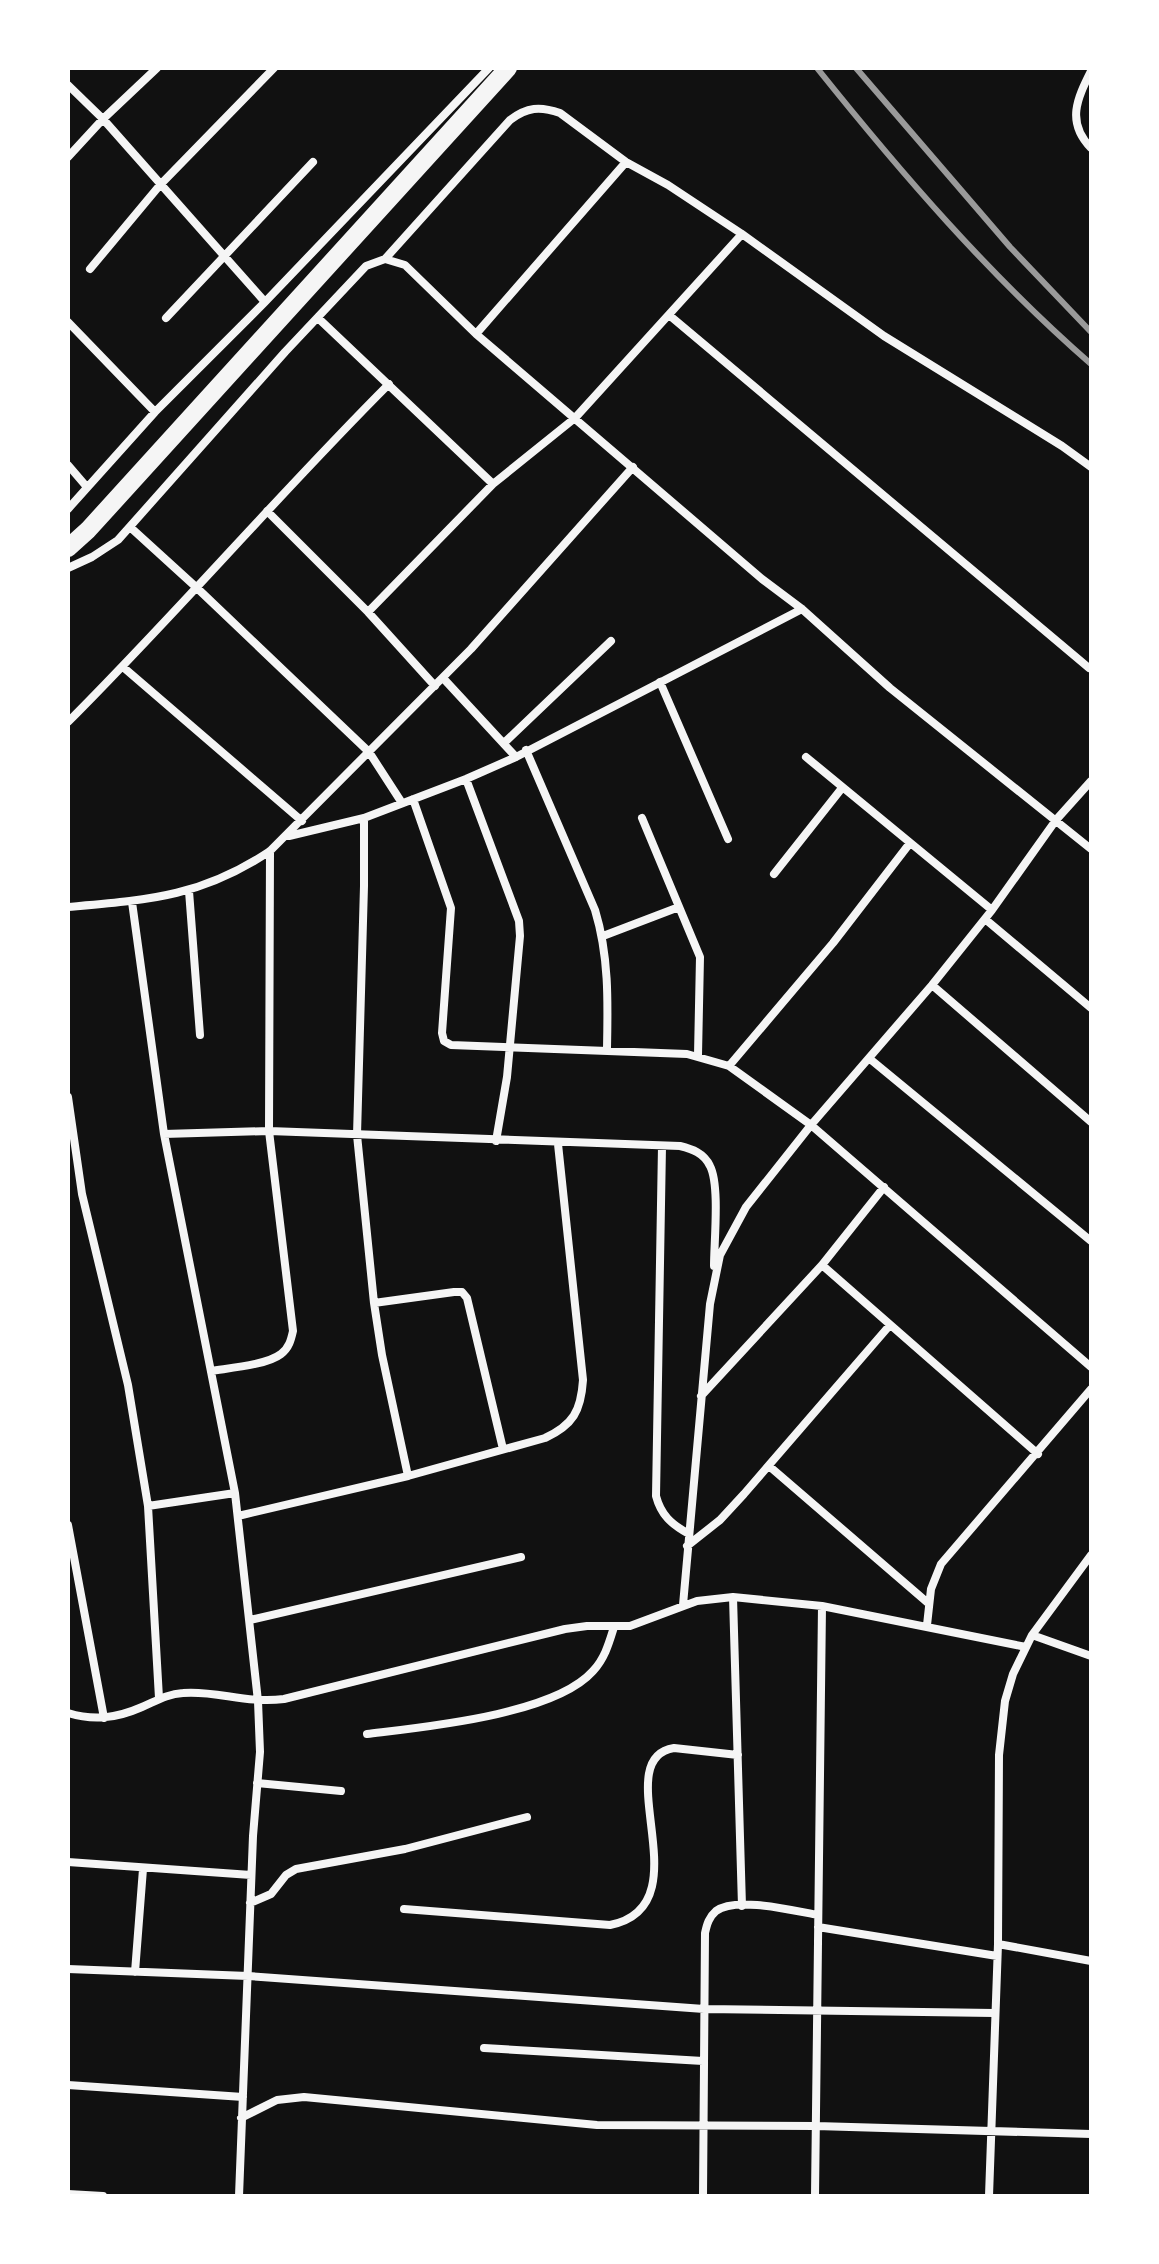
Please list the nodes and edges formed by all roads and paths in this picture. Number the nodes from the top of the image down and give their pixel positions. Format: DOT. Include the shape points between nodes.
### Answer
graph roads {
  1 [pos="157,68"];
  2 [pos="274,68"];
  3 [pos="489,68"];
  4 [pos="508,68"];
  5 [pos="1091,71"];
  6 [pos="68,85"];
  7 [pos="103,119"];
  8 [pos="1091,148"];
  9 [pos="68,157"];
  10 [pos="313,162"];
  11 [pos="626,162"];
  12 [pos="160,185"];
  13 [pos="742,234"];
  14 [pos="224,257"];
  15 [pos="385,259"];
  16 [pos="90,269"];
  17 [pos="265,302"];
  18 [pos="669,315"];
  19 [pos="166,318"];
  20 [pos="318,318"];
  21 [pos="68,322"];
  22 [pos="476,334"];
  23 [pos="389,384"];
  24 [pos="155,412"];
  25 [pos="575,418"];
  26 [pos="68,465"];
  27 [pos="633,467"];
  28 [pos="1091,467"];
  29 [pos="493,484"];
  30 [pos="86,486"];
  31 [pos="68,509"];
  32 [pos="267,511"];
  33 [pos="130,527"];
  34 [pos="68,548"];
  35 [pos="68,568"];
  36 [pos="197,588"];
  37 [pos="802,609"];
  38 [pos="368,612"];
  39 [pos="611,641"];
  40 [pos="123,667"];
  41 [pos="1089,668"];
  42 [pos="443,678"];
  43 [pos="660,682"];
  44 [pos="435,686"];
  45 [pos="68,722"];
  46 [pos="504,743"];
  47 [pos="526,750"];
  48 [pos="369,752"];
  49 [pos="516,757"];
  50 [pos="806,757"];
  51 [pos="466,779"];
  52 [pos="1091,781"];
  53 [pos="842,788"];
  54 [pos="413,799"];
  55 [pos="402,803"];
  56 [pos="364,818"];
  57 [pos="642,818"];
  58 [pos="1056,820"];
  59 [pos="302,821"];
  60 [pos="286,837"];
  61 [pos="728,839"];
  62 [pos="910,843"];
  63 [pos="1091,849"];
  64 [pos="270,851"];
  65 [pos="774,874"];
  66 [pos="189,891"];
  67 [pos="132,902"];
  68 [pos="68,907"];
  69 [pos="679,907"];
  70 [pos="992,910"];
  71 [pos="985,919"];
  72 [pos="603,936"];
  73 [pos="932,985"];
  74 [pos="1091,1008"];
  75 [pos="200,1035"];
  76 [pos="508,1048"];
  77 [pos="607,1049"];
  78 [pos="698,1055"];
  79 [pos="870,1059"];
  80 [pos="729,1066"];
  81 [pos="68,1097"];
  82 [pos="1091,1122"];
  83 [pos="811,1125"];
  84 [pos="269,1131"];
  85 [pos="164,1134"];
  86 [pos="357,1135"];
  87 [pos="496,1141"];
  88 [pos="558,1144"];
  89 [pos="662,1146"];
  90 [pos="884,1187"];
  91 [pos="1091,1241"];
  92 [pos="822,1265"];
  93 [pos="714,1278"];
  94 [pos="374,1303"];
  95 [pos="890,1325"];
  96 [pos="1091,1367"];
  97 [pos="211,1371"];
  98 [pos="1091,1389"];
  99 [pos="701,1396"];
  100 [pos="503,1449"];
  101 [pos="1038,1454"];
  102 [pos="769,1466"];
  103 [pos="408,1476"];
  104 [pos="235,1493"];
  105 [pos="148,1506"];
  106 [pos="238,1516"];
  107 [pos="68,1525"];
  108 [pos="689,1534"];
  109 [pos="687,1546"];
  110 [pos="1091,1555"];
  111 [pos="521,1557"];
  112 [pos="733,1597"];
  113 [pos="928,1603"];
  114 [pos="683,1605"];
  115 [pos="822,1606"];
  116 [pos="250,1620"];
  117 [pos="927,1625"];
  118 [pos="614,1627"];
  119 [pos="1032,1635"];
  120 [pos="1026,1647"];
  121 [pos="1091,1656"];
  122 [pos="159,1698"];
  123 [pos="258,1701"];
  124 [pos="68,1713"];
  125 [pos="104,1718"];
  126 [pos="367,1734"];
  127 [pos="738,1755"];
  128 [pos="257,1783"];
  129 [pos="341,1791"];
  130 [pos="527,1817"];
  131 [pos="68,1862"];
  132 [pos="143,1869"];
  133 [pos="251,1875"];
  134 [pos="250,1903"];
  135 [pos="742,1906"];
  136 [pos="404,1909"];
  137 [pos="818,1915"];
  138 [pos="818,1927"];
  139 [pos="998,1944"];
  140 [pos="997,1956"];
  141 [pos="1091,1961"];
  142 [pos="68,1969"];
  143 [pos="135,1972"];
  144 [pos="248,1976"];
  145 [pos="704,2009"];
  146 [pos="817,2012"];
  147 [pos="994,2013"];
  148 [pos="484,2048"];
  149 [pos="703,2061"];
  150 [pos="68,2085"];
  151 [pos="243,2097"];
  152 [pos="241,2118"];
  153 [pos="702,2124"];
  154 [pos="816,2126"];
  155 [pos="990,2129"];
  156 [pos="1091,2134"];
  157 [pos="68,2194"];
  158 [pos="103,2196"];
  159 [pos="239,2196"];
  160 [pos="703,2196"];
  161 [pos="815,2196"];
  162 [pos="989,2196"];
  1 -- 7 [label="street"];
  2 -- 12 [label="street"];
  3 -- 17 [label="street"];
  4 -- 34 [label="main road"];
  5 -- 8 [label="street" via="1075,116"];
  6 -- 7 [label="street"];
  7 -- 9 [label="street"];
  7 -- 12 [label="street"];
  10 -- 14 [label="street"];
  11 -- 13 [label="street"];
  11 -- 15 [label="street" via="560,113 548,108 523,110"];
  11 -- 22 [label="street"];
  12 -- 14 [label="street"];
  12 -- 16 [label="street"];
  13 -- 18 [label="street"];
  13 -- 28 [label="street" via="884,336"];
  14 -- 17 [label="street"];
  14 -- 19 [label="street"];
  15 -- 20 [label="street" via="366,266"];
  15 -- 22 [label="street" via="405,265"];
  17 -- 24 [label="street"];
  18 -- 25 [label="street"];
  18 -- 41 [label="street"];
  20 -- 23 [label="street"];
  20 -- 33 [label="street"];
  21 -- 24 [label="street"];
  22 -- 25 [label="street"];
  23 -- 29 [label="street"];
  23 -- 32 [label="street"];
  24 -- 30 [label="street"];
  25 -- 27 [label="street"];
  25 -- 29 [label="street"];
  26 -- 30 [label="street"];
  27 -- 37 [label="street"];
  27 -- 42 [label="street"];
  29 -- 38 [label="street"];
  30 -- 31 [label="street"];
  32 -- 36 [label="street"];
  32 -- 38 [label="street"];
  33 -- 35 [label="street" via="108,547"];
  33 -- 36 [label="street"];
  36 -- 40 [label="street"];
  36 -- 48 [label="street"];
  37 -- 43 [label="street"];
  37 -- 58 [label="street" via="890,688"];
  38 -- 44 [label="street"];
  39 -- 46 [label="street"];
  40 -- 45 [label="street"];
  40 -- 59 [label="street"];
  42 -- 44 [label="street"];
  42 -- 46 [label="street"];
  43 -- 47 [label="street"];
  43 -- 61 [label="street"];
  44 -- 48 [label="street"];
  46 -- 49 [label="street"];
  47 -- 49 [label="street"];
  47 -- 72 [label="street"];
  48 -- 55 [label="street"];
  48 -- 59 [label="street"];
  49 -- 51 [label="street"];
  50 -- 53 [label="street"];
  51 -- 54 [label="street"];
  51 -- 76 [label="street" via="519,921"];
  52 -- 58 [label="street"];
  53 -- 62 [label="street"];
  53 -- 65 [label="street"];
  54 -- 55 [label="street"];
  54 -- 76 [label="street" via="451,908 444,1041"];
  55 -- 56 [label="street"];
  56 -- 60 [label="street"];
  56 -- 86 [label="street"];
  57 -- 69 [label="street"];
  58 -- 63 [label="street"];
  58 -- 70 [label="street"];
  59 -- 60 [label="street"];
  60 -- 64 [label="street"];
  62 -- 70 [label="street"];
  62 -- 80 [label="street"];
  64 -- 66 [label="street" via="233,874"];
  64 -- 84 [label="street"];
  66 -- 67 [label="street"];
  66 -- 75 [label="street"];
  67 -- 68 [label="street"];
  67 -- 85 [label="street"];
  69 -- 72 [label="street"];
  69 -- 78 [label="street" via="700,957"];
  70 -- 71 [label="street"];
  71 -- 73 [label="street"];
  71 -- 74 [label="street"];
  72 -- 77 [label="street"];
  73 -- 79 [label="street"];
  73 -- 82 [label="street"];
  76 -- 77 [label="street"];
  76 -- 87 [label="street"];
  77 -- 78 [label="street"];
  78 -- 80 [label="street"];
  79 -- 83 [label="street"];
  79 -- 91 [label="street"];
  80 -- 83 [label="street"];
  81 -- 105 [label="street" via="82,1194 128,1385"];
  83 -- 90 [label="street"];
  83 -- 93 [label="street" via="733,1227"];
  84 -- 85 [label="street"];
  84 -- 86 [label="street"];
  84 -- 97 [label="street" via="292,1318 290,1344 268,1360"];
  85 -- 97 [label="street"];
  86 -- 87 [label="street"];
  86 -- 94 [label="street"];
  87 -- 88 [label="street"];
  88 -- 89 [label="street"];
  88 -- 100 [label="street" via="582,1398 562,1430"];
  89 -- 93 [label="street" via="693,1149 711,1167"];
  89 -- 108 [label="street" via="656,1496 665,1517"];
  90 -- 92 [label="street"];
  90 -- 96 [label="street"];
  92 -- 95 [label="street"];
  92 -- 99 [label="street"];
  93 -- 99 [label="street"];
  94 -- 100 [label="street" via="462,1292"];
  94 -- 103 [label="street"];
  95 -- 101 [label="street"];
  95 -- 102 [label="street"];
  97 -- 104 [label="street"];
  98 -- 101 [label="street"];
  99 -- 108 [label="street"];
  100 -- 103 [label="street"];
  101 -- 113 [label="street" via="950,1552 935,1576"];
  102 -- 109 [label="street" via="720,1520"];
  102 -- 113 [label="street"];
  103 -- 106 [label="street"];
  104 -- 105 [label="street"];
  104 -- 106 [label="street"];
  105 -- 122 [label="street"];
  106 -- 116 [label="street"];
  107 -- 125 [label="street"];
  108 -- 109 [label="street"];
  109 -- 114 [label="street"];
  110 -- 119 [label="street"];
  111 -- 116 [label="street"];
  112 -- 114 [label="street"];
  112 -- 115 [label="street"];
  112 -- 127 [label="street"];
  113 -- 117 [label="street"];
  114 -- 118 [label="street"];
  115 -- 117 [label="street"];
  115 -- 137 [label="street"];
  116 -- 123 [label="street"];
  117 -- 120 [label="street"];
  118 -- 123 [label="street" via="565,1629 299,1696"];
  118 -- 126 [label="street" via="600,1663 560,1695 465,1721"];
  119 -- 120 [label="street"];
  119 -- 121 [label="street"];
  120 -- 139 [label="street" via="1000,1730"];
  122 -- 123 [label="street" via="186,1692"];
  122 -- 125 [label="street"];
  123 -- 128 [label="street"];
  124 -- 125 [label="street"];
  127 -- 135 [label="street"];
  127 -- 136 [label="street" via="674,1748 655,1756 648,1778 653,1882 637,1916 610,1925"];
  128 -- 129 [label="street"];
  128 -- 133 [label="street"];
  130 -- 134 [label="street" via="405,1849 296,1869 271,1894"];
  131 -- 132 [label="street"];
  132 -- 133 [label="street"];
  132 -- 143 [label="street"];
  133 -- 134 [label="street"];
  134 -- 144 [label="street"];
  135 -- 137 [label="street"];
  135 -- 145 [label="street" via="724,1907 708,1921"];
  137 -- 138 [label="street"];
  138 -- 140 [label="street"];
  138 -- 146 [label="street"];
  139 -- 140 [label="street"];
  139 -- 141 [label="street"];
  140 -- 147 [label="street"];
  142 -- 143 [label="street"];
  143 -- 144 [label="street"];
  144 -- 145 [label="street"];
  144 -- 151 [label="street"];
  145 -- 146 [label="street"];
  145 -- 149 [label="street"];
  146 -- 147 [label="street"];
  146 -- 154 [label="street"];
  147 -- 155 [label="street"];
  148 -- 149 [label="street"];
  149 -- 153 [label="street"];
  150 -- 151 [label="street"];
  151 -- 152 [label="street"];
  152 -- 153 [label="street" via="277,2100 304,2097 597,2125"];
  152 -- 159 [label="street"];
  153 -- 154 [label="street"];
  153 -- 160 [label="street"];
  154 -- 155 [label="street"];
  154 -- 161 [label="street"];
  155 -- 156 [label="street"];
  155 -- 162 [label="street"];
  157 -- 158 [label="street"];
}
